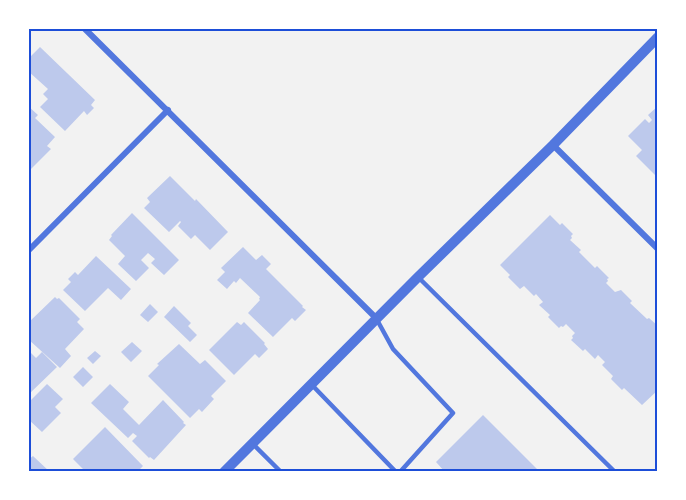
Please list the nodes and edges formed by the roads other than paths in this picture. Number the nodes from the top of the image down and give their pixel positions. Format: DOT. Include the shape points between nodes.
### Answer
graph roads {
  1 [pos="84,28"];
  2 [pos="657,37"];
  3 [pos="168,110"];
  4 [pos="553,145"];
  5 [pos="657,249"];
  6 [pos="28,251"];
  7 [pos="418,277"];
  8 [pos="376,318"];
  9 [pos="311,384"];
  10 [pos="252,443"];
  11 [pos="224,471"];
  12 [pos="281,471"];
  13 [pos="398,471"];
  14 [pos="615,471"];
  1 -- 3 [label="street"];
  2 -- 4 [label="street"];
  3 -- 6 [label="street"];
  3 -- 8 [label="street"];
  4 -- 5 [label="street"];
  4 -- 7 [label="street"];
  7 -- 8 [label="street"];
  7 -- 14 [label="lane"];
  8 -- 9 [label="street"];
  8 -- 13 [label="lane" via="393,349 453,414"];
  9 -- 10 [label="street"];
  9 -- 13 [label="lane"];
  10 -- 11 [label="street"];
  10 -- 12 [label="lane"];
}
